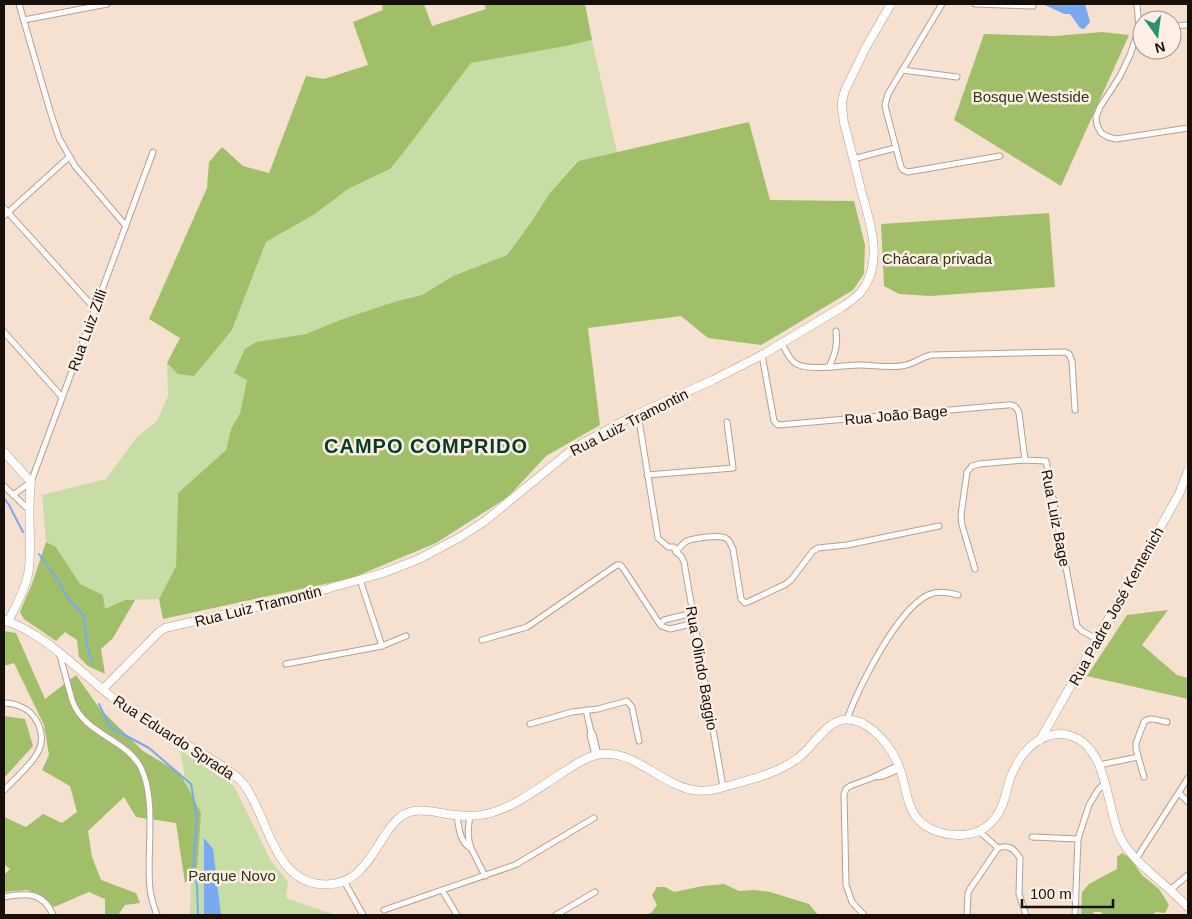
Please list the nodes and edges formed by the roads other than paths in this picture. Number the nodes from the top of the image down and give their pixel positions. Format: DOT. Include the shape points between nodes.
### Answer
graph roads {
  1 [pos="19,4"];
  2 [pos="107,4"];
  3 [pos="891,4"];
  4 [pos="942,4"];
  5 [pos="976,4"];
  6 [pos="1033,6"];
  7 [pos="24,20"];
  8 [pos="1132,50"];
  9 [pos="902,70"];
  10 [pos="957,78"];
  11 [pos="1188,128"];
  12 [pos="896,148"];
  13 [pos="153,152"];
  14 [pos="1000,156"];
  15 [pos="69,157"];
  16 [pos="853,159"];
  17 [pos="5,212"];
  18 [pos="126,226"];
  19 [pos="95,309"];
  20 [pos="836,331"];
  21 [pos="4,332"];
  22 [pos="782,344"];
  23 [pos="762,355"];
  24 [pos="829,367"];
  25 [pos="62,397"];
  26 [pos="1016,407"];
  27 [pos="1075,410"];
  28 [pos="638,414"];
  29 [pos="727,422"];
  30 [pos="4,452"];
  31 [pos="1024,460"];
  32 [pos="1188,471"];
  33 [pos="648,475"];
  34 [pos="31,482"];
  35 [pos="4,486"];
  36 [pos="13,495"];
  37 [pos="29,510"];
  38 [pos="939,526"];
  39 [pos="676,552"];
  40 [pos="975,569"];
  41 [pos="360,580"];
  42 [pos="958,595"];
  43 [pos="693,613"];
  44 [pos="6,621"];
  45 [pos="695,623"];
  46 [pos="660,624"];
  47 [pos="406,636"];
  48 [pos="482,640"];
  49 [pos="1097,640"];
  50 [pos="382,646"];
  51 [pos="59,652"];
  52 [pos="286,664"];
  53 [pos="102,689"];
  54 [pos="4,703"];
  55 [pos="586,710"];
  56 [pos="847,719"];
  57 [pos="1167,722"];
  58 [pos="530,724"];
  59 [pos="1040,740"];
  60 [pos="639,741"];
  61 [pos="597,755"];
  62 [pos="1138,756"];
  63 [pos="1099,765"];
  64 [pos="899,767"];
  65 [pos="1144,777"];
  66 [pos="1188,778"];
  67 [pos="1105,783"];
  68 [pos="723,787"];
  69 [pos="4,790"];
  70 [pos="1179,793"];
  71 [pos="1188,802"];
  72 [pos="458,816"];
  73 [pos="470,816"];
  74 [pos="594,818"];
  75 [pos="981,831"];
  76 [pos="1032,837"];
  77 [pos="1078,839"];
  78 [pos="470,848"];
  79 [pos="998,848"];
  80 [pos="1136,859"];
  81 [pos="1188,875"];
  82 [pos="485,876"];
  83 [pos="344,881"];
  84 [pos="442,890"];
  85 [pos="1170,890"];
  86 [pos="595,892"];
  87 [pos="4,897"];
  88 [pos="1188,907"];
  89 [pos="384,910"];
  90 [pos="53,915"];
  91 [pos="157,915"];
  92 [pos="363,915"];
  93 [pos="457,915"];
  94 [pos="556,915"];
  95 [pos="864,915"];
  96 [pos="967,915"];
  97 [pos="1026,915"];
  98 [pos="1075,915"];
  1 -- 7 [label="street"];
  2 -- 7 [label="street"];
  3 -- 16 [label="main road, Rua Luiz Tramontin" via="849,80 842,101"];
  4 -- 9 [label="street"];
  5 -- 6 [label="street"];
  7 -- 15 [label="street" via="54,124"];
  8 -- 11 [label="street" via="1100,107 1096,118 1101,132 1116,139"];
  9 -- 10 [label="street"];
  9 -- 12 [label="street" via="885,105"];
  12 -- 14 [label="street" via="901,167 908,172"];
  12 -- 16 [label="street"];
  13 -- 18 [label="street, Rua Luiz Zilli"];
  15 -- 17 [label="street"];
  15 -- 18 [label="street"];
  16 -- 22 [label="main road, Rua Luiz Tramontin" via="873,240 870,275 852,300"];
  17 -- 19 [label="street"];
  18 -- 19 [label="street, Rua Luiz Zilli"];
  19 -- 25 [label="street, Rua Luiz Zilli"];
  20 -- 24 [label="street" via="836,349"];
  21 -- 25 [label="street"];
  22 -- 23 [label="main road, Rua Luiz Tramontin"];
  22 -- 24 [label="street" via="794,363"];
  23 -- 26 [label="street, Rua João Bage" via="773,417 781,425 1007,405"];
  23 -- 28 [label="main road, Rua Luiz Tramontin"];
  24 -- 27 [label="street" via="907,365 931,355 1065,352 1072,361"];
  25 -- 34 [label="street, Rua Luiz Zilli"];
  26 -- 31 [label="street, Rua Luiz Bage"];
  28 -- 33 [label="street"];
  28 -- 41 [label="main road, Rua Luiz Tramontin" via="574,448 495,514 467,533 405,566"];
  29 -- 33 [label="street" via="733,468"];
  30 -- 34 [label="main road"];
  31 -- 40 [label="street" via="976,465 967,472 961,519"];
  31 -- 49 [label="street, Rua Luiz Bage" via="1046,461 1076,624"];
  32 -- 49 [label="main road, Rua Padre José Kentenich" via="1179,494"];
  33 -- 39 [label="street" via="658,538 668,547 674,547"];
  34 -- 36 [label="street"];
  34 -- 37 [label="main road, Rua Luiz Zilli"];
  35 -- 36 [label="street"];
  36 -- 37 [label="street"];
  37 -- 44 [label="main road, Rua Luiz Zilli" via="29,568 25,585"];
  38 -- 39 [label="street" via="847,546 818,548 786,584 745,603 741,599 733,549 725,537 692,540"];
  39 -- 43 [label="street, Rua Olindo Baggio" via="684,562"];
  41 -- 50 [label="street"];
  41 -- 53 [label="main road, Rua Luiz Tramontin" via="165,628"];
  42 -- 56 [label="street" via="940,592 928,595 906,615 877,657 873,671 866,676"];
  43 -- 45 [label="street, Rua Olindo Baggio"];
  43 -- 46 [label="street" via="664,620"];
  44 -- 51 [label="main road, Rua Eduardo Sprada"];
  45 -- 46 [label="street" via="670,629"];
  45 -- 68 [label="street, Rua Olindo Baggio"];
  46 -- 48 [label="street" via="623,568 617,565 527,627"];
  47 -- 50 [label="street"];
  49 -- 59 [label="main road, Rua Padre José Kentenich"];
  50 -- 52 [label="street"];
  51 -- 53 [label="main road, Rua Eduardo Sprada"];
  51 -- 91 [label="street" via="74,707 86,723 132,755 141,769 148,799 150,890"];
  53 -- 83 [label="main road, Rua Eduardo Sprada" via="127,709 240,780 276,849 298,875 321,884"];
  54 -- 69 [label="street" via="20,706 35,718 41,745 34,759"];
  55 -- 58 [label="street"];
  55 -- 60 [label="street" via="627,701 632,707"];
  55 -- 61 [label="street"];
  56 -- 64 [label="main road" via="870,729 884,742"];
  56 -- 68 [label="main road" via="830,726 788,765 770,774"];
  57 -- 62 [label="street" via="1151,719 1144,722 1136,743"];
  59 -- 63 [label="main road" via="1054,735 1070,735 1087,746"];
  59 -- 75 [label="main road" via="1016,765 1002,807"];
  61 -- 68 [label="main road" via="623,757 686,788 708,791"];
  61 -- 73 [label="main road" via="505,808"];
  62 -- 63 [label="street"];
  62 -- 65 [label="street"];
  63 -- 67 [label="main road"];
  64 -- 75 [label="main road" via="912,811 922,823 946,834 964,835"];
  64 -- 95 [label="street" via="846,789 846,885 852,902"];
  66 -- 70 [label="street"];
  67 -- 77 [label="street" via="1089,805"];
  67 -- 80 [label="main road" via="1120,837"];
  70 -- 71 [label="street"];
  70 -- 80 [label="street"];
  72 -- 73 [label="main road"];
  72 -- 78 [label="street" via="461,837"];
  72 -- 83 [label="main road" via="422,810 400,817 361,870"];
  73 -- 78 [label="street"];
  74 -- 82 [label="street" via="509,868"];
  75 -- 79 [label="street"];
  76 -- 77 [label="street"];
  77 -- 98 [label="street"];
  78 -- 82 [label="street"];
  79 -- 96 [label="street" via="970,888"];
  79 -- 97 [label="street" via="1008,846 1020,858 1019,894"];
  80 -- 85 [label="main road"];
  81 -- 85 [label="street"];
  82 -- 84 [label="street"];
  83 -- 92 [label="street"];
  84 -- 89 [label="street"];
  84 -- 93 [label="street"];
  85 -- 88 [label="main road"];
  86 -- 94 [label="street"];
  87 -- 90 [label="street" via="34,896 47,904"];
}
